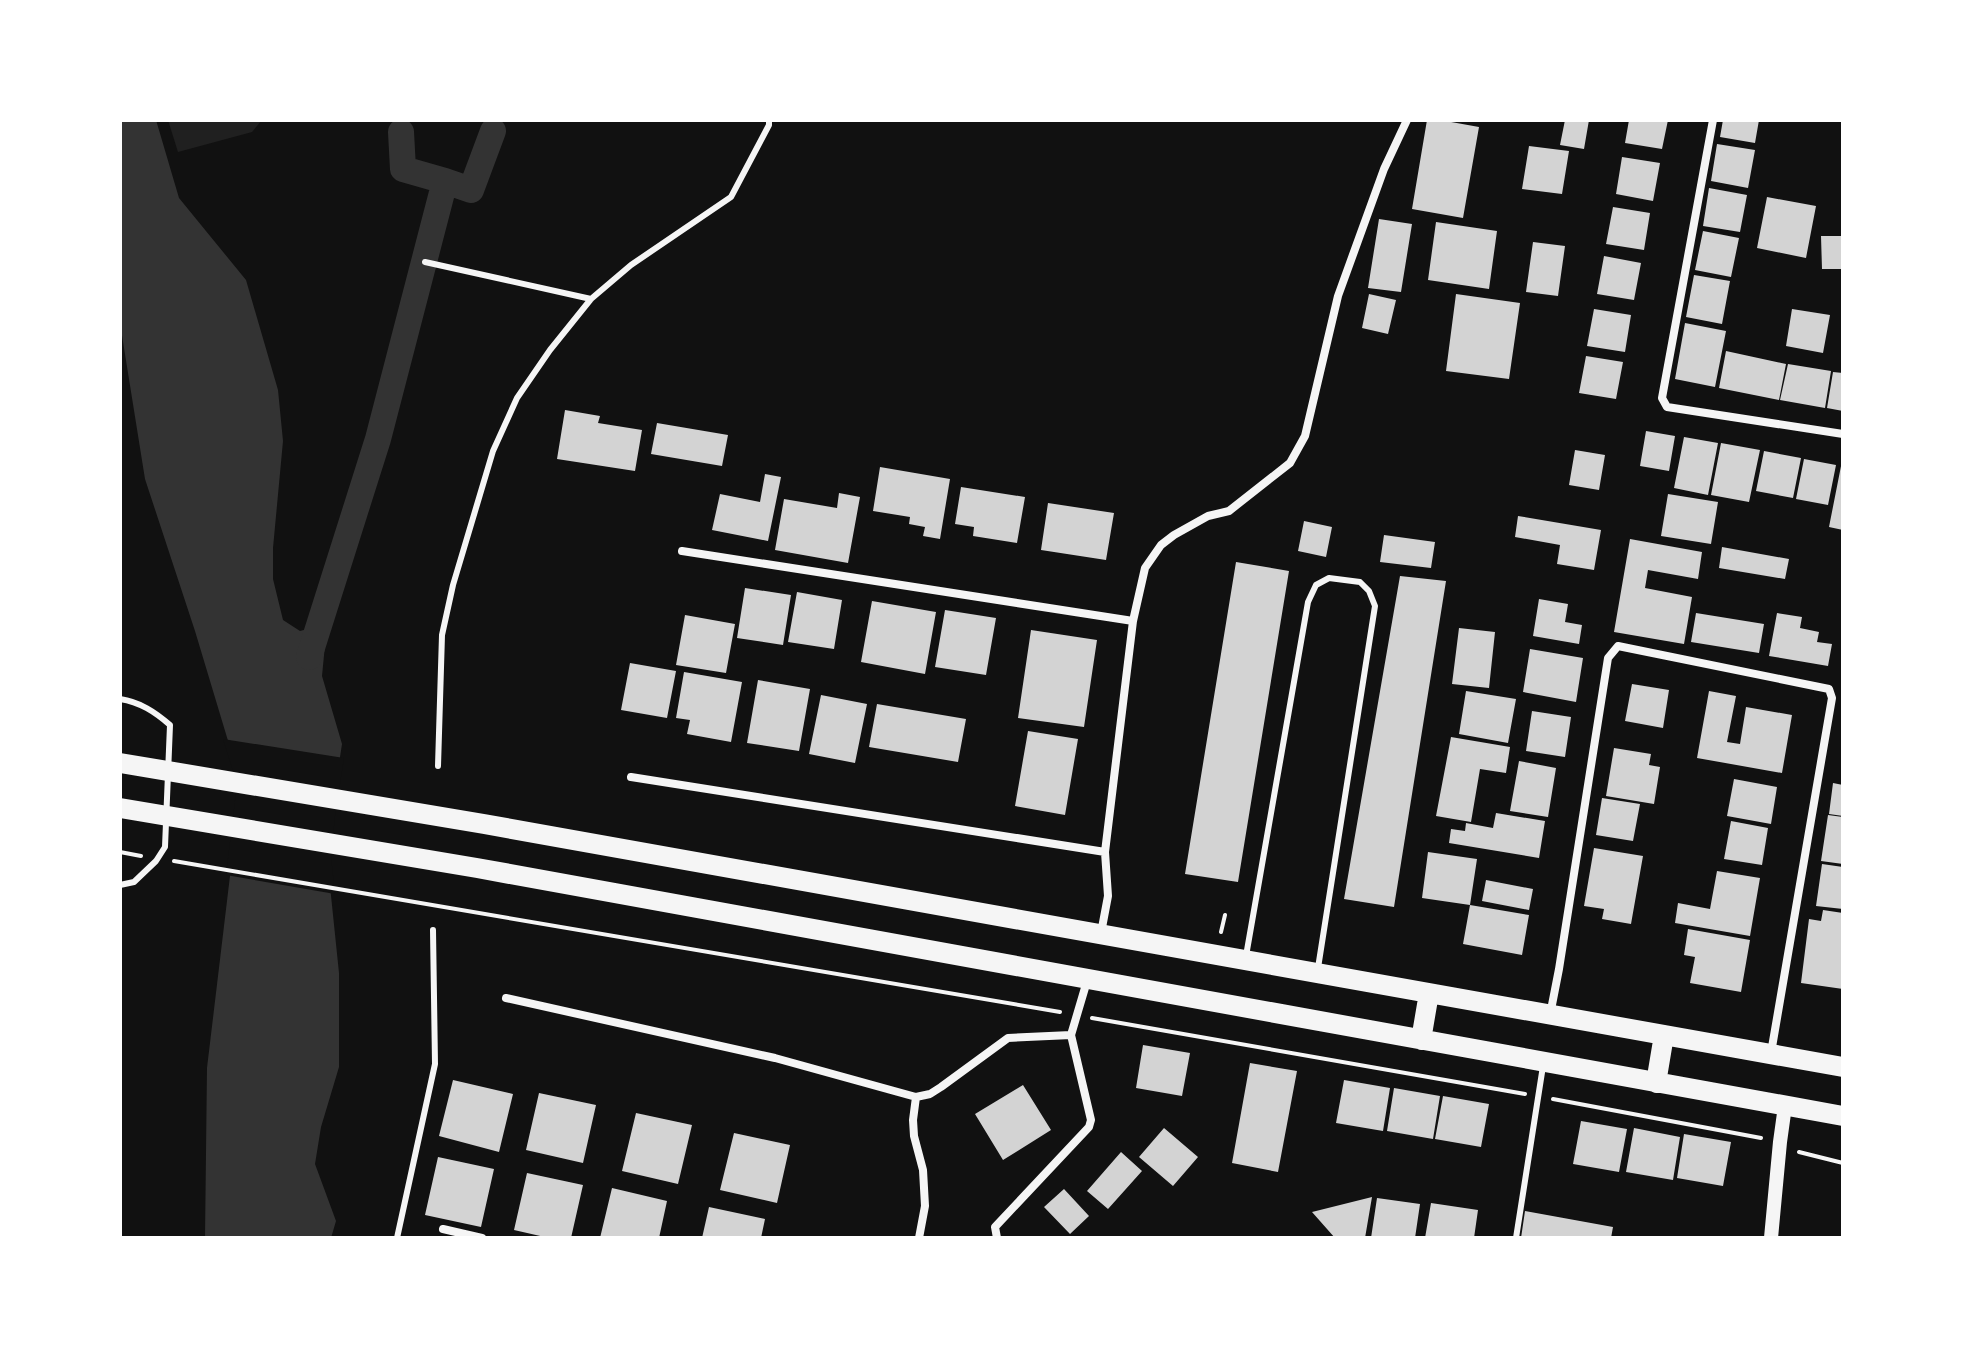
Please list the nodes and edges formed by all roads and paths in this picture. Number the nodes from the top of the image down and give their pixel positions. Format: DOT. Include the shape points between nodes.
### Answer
graph roads {
  1 [pos="769,120"];
  2 [pos="1407,120"];
  3 [pos="1713,120"];
  4 [pos="425,262"];
  5 [pos="591,299"];
  6 [pos="1843,434"];
  7 [pos="682,551"];
  8 [pos="1133,621"];
  9 [pos="120,699"];
  10 [pos="129,765"];
  11 [pos="438,766"];
  12 [pos="631,777"];
  13 [pos="125,809"];
  14 [pos="120,852"];
  15 [pos="1105,852"];
  16 [pos="151,858"];
  17 [pos="167,860"];
  18 [pos="120,885"];
  19 [pos="433,930"];
  20 [pos="1101,934"];
  21 [pos="1245,960"];
  22 [pos="1317,973"];
  23 [pos="1088,979"];
  24 [pos="1429,993"];
  25 [pos="506,998"];
  26 [pos="1079,1015"];
  27 [pos="1550,1015"];
  28 [pos="1071,1035"];
  29 [pos="1664,1035"];
  30 [pos="1421,1040"];
  31 [pos="1770,1054"];
  32 [pos="1543,1062"];
  33 [pos="1843,1067"];
  34 [pos="1656,1083"];
  35 [pos="1537,1096"];
  36 [pos="916,1097"];
  37 [pos="1785,1106"];
  38 [pos="1843,1116"];
  39 [pos="1780,1142"];
  40 [pos="1843,1163"];
  41 [pos="443,1229"];
  42 [pos="397,1238"];
  43 [pos="482,1238"];
  44 [pos="919,1238"];
  45 [pos="997,1238"];
  46 [pos="1516,1238"];
  47 [pos="1771,1238"];
  1 -- 5 [label="lane" via="731,197"];
  2 -- 8 [label="street" via="1338,296 1298,451 1229,511 1208,516 1161,545 1145,568"];
  3 -- 6 [label="street" via="1662,398 1667,407"];
  4 -- 5 [label="lane"];
  5 -- 11 [label="lane" via="517,398 493,451 442,635"];
  7 -- 8 [label="street"];
  8 -- 15 [label="street"];
  9 -- 18 [label="lane" via="155,712 170,725 165,847 134,882"];
  10 -- 20 [label="main road"];
  12 -- 15 [label="street"];
  13 -- 23 [label="main road"];
  14 -- 16 [label="path"];
  15 -- 20 [label="street" via="1108,896"];
  17 -- 26 [label="path"];
  19 -- 42 [label="lane" via="435,1064"];
  20 -- 21 [label="main road"];
  21 -- 22 [label="main road"];
  21 -- 22 [label="lane" via="1308,602 1316,585 1329,578 1360,582 1375,606"];
  22 -- 24 [label="main road"];
  23 -- 26 [label="street"];
  23 -- 30 [label="main road"];
  24 -- 27 [label="main road"];
  24 -- 30 [label="main road"];
  25 -- 36 [label="street" via="775,1058"];
  26 -- 28 [label="street"];
  26 -- 35 [label="path"];
  27 -- 29 [label="main road"];
  27 -- 31 [label="street" via="1608,658 1618,646 1829,689 1832,698"];
  28 -- 36 [label="street" via="1008,1038 941,1087"];
  28 -- 45 [label="street" via="1089,1127 995,1227"];
  29 -- 31 [label="main road"];
  29 -- 34 [label="main road"];
  30 -- 32 [label="main road"];
  31 -- 33 [label="main road"];
  32 -- 34 [label="main road"];
  32 -- 35 [label="lane"];
  34 -- 37 [label="main road"];
  35 -- 39 [label="path"];
  35 -- 46 [label="lane"];
  36 -- 44 [label="street" via="914,1136 925,1206"];
  37 -- 38 [label="main road"];
  37 -- 39 [label="street"];
  39 -- 40 [label="path" via="1803,1154"];
  39 -- 47 [label="street"];
  41 -- 43 [label="street"];
}
